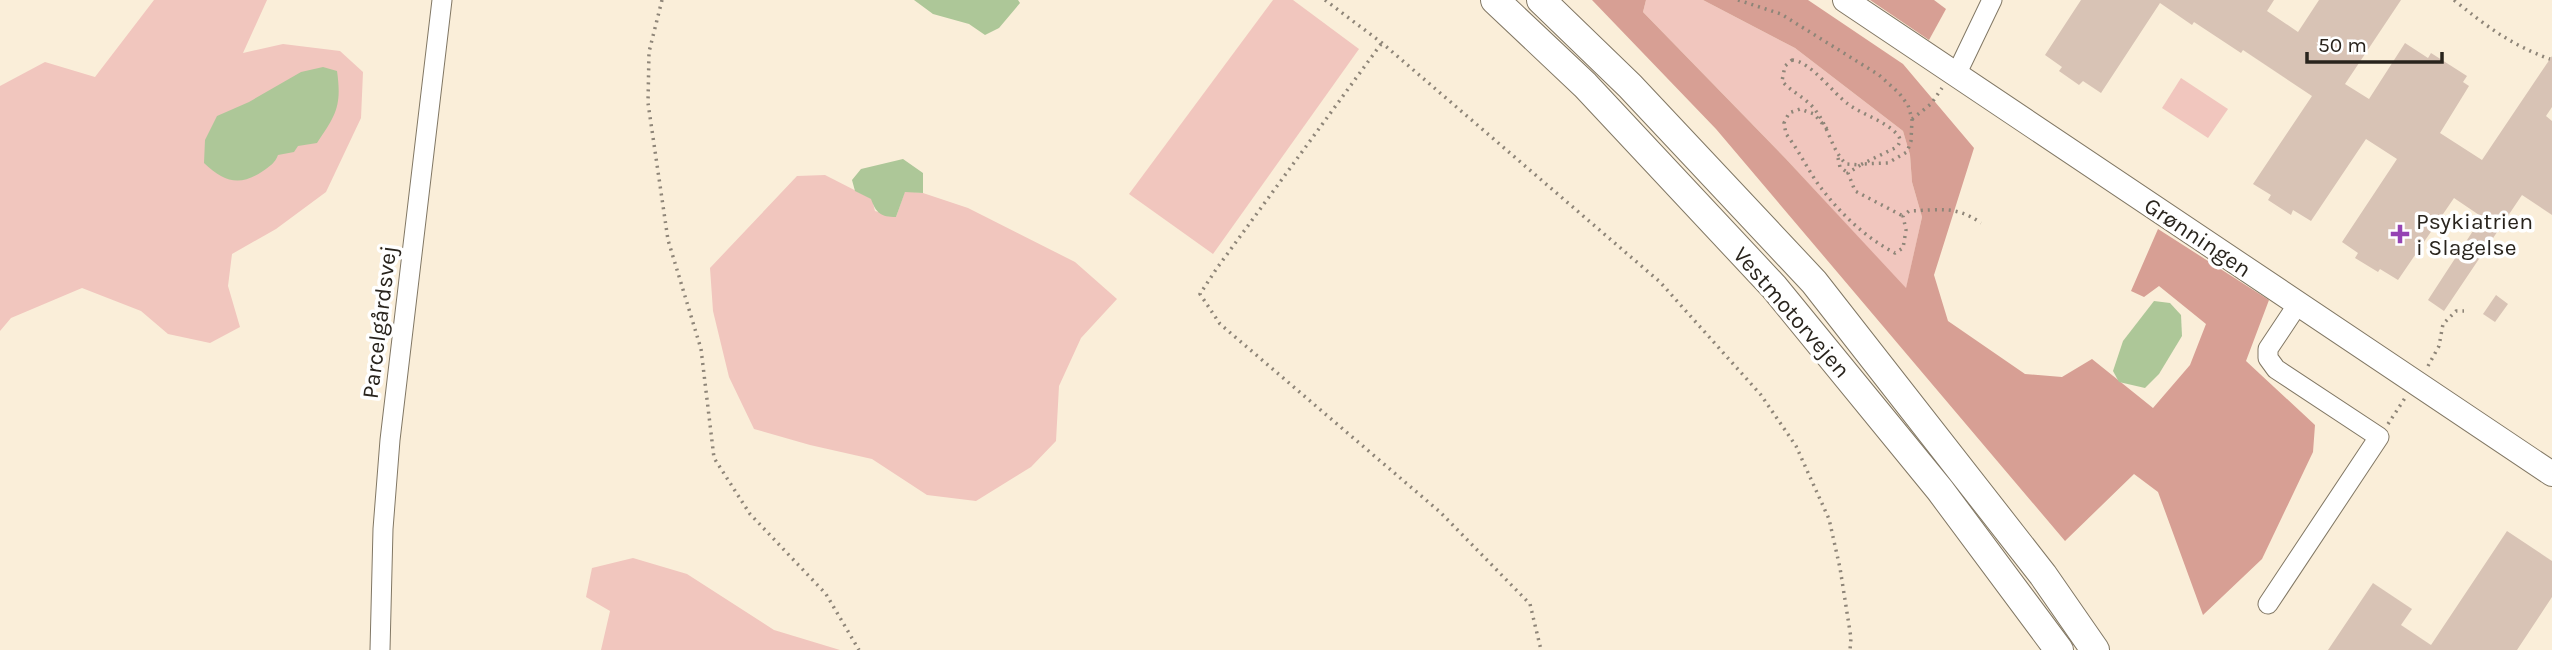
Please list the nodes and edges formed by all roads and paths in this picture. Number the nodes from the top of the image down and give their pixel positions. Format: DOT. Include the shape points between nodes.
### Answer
graph roads {
  1 [pos="442,0"];
  2 [pos="662,0"];
  3 [pos="1325,0"];
  4 [pos="1495,0"];
  5 [pos="1541,0"];
  6 [pos="1738,0"];
  7 [pos="1845,0"];
  8 [pos="1992,0"];
  9 [pos="2454,0"];
  10 [pos="1381,43"];
  11 [pos="2550,59"];
  12 [pos="1950,80"];
  13 [pos="1912,119"];
  14 [pos="1827,129"];
  15 [pos="1838,156"];
  16 [pos="1862,164"];
  17 [pos="1848,173"];
  18 [pos="1903,216"];
  19 [pos="1981,223"];
  20 [pos="2298,304"];
  21 [pos="2464,311"];
  22 [pos="2416,381"];
  23 [pos="2379,437"];
  24 [pos="2552,474"];
  25 [pos="2043,575"];
  26 [pos="2268,604"];
  27 [pos="380,650"];
  28 [pos="859,650"];
  29 [pos="1541,650"];
  30 [pos="1850,650"];
  31 [pos="2059,650"];
  32 [pos="2095,650"];
  33 [pos="2114,650"];
  1 -- 27 [label="street, Parcelgårdsvej" via="390,440"];
  2 -- 28 [label="path" via="649,52 649,103 668,240 701,349 714,458 750,514 826,594"];
  3 -- 10 [label="path"];
  4 -- 31 [label="highway, Vestmotorvejen" via="1585,85 1774,287 1940,490"];
  5 -- 25 [label="highway, Vestmotorvejen" via="1630,86 1814,282"];
  6 -- 13 [label="path" via="1781,14 1879,75 1908,104"];
  7 -- 12 [label="main road, Grønningen"];
  8 -- 12 [label="street"];
  9 -- 11 [label="path" via="2521,49"];
  10 -- 29 [label="path" via="1200,294 1220,324 1440,512 1530,604"];
  10 -- 30 [label="path" via="1660,282 1761,395 1796,446 1829,519"];
  12 -- 13 [label="path"];
  12 -- 20 [label="main road, Grønningen"];
  13 -- 16 [label="path" via="1907,152 1888,163"];
  14 -- 15 [label="path"];
  14 -- 16 [label="path" via="1806,100 1784,85 1782,72 1788,62 1804,64 1849,104 1899,135 1897,147"];
  14 -- 18 [label="path" via="1814,114 1800,109 1789,113 1784,123 1786,134 1833,202 1865,234 1895,253 1903,248"];
  15 -- 16 [label="path" via="1850,166"];
  15 -- 17 [label="path" via="1840,167"];
  16 -- 17 [label="path"];
  17 -- 18 [label="path" via="1855,191"];
  18 -- 19 [label="path" via="1909,211 1956,210"];
  20 -- 22 [label="main road, Grønningen"];
  20 -- 23 [label="street" via="2268,349 2270,362"];
  21 -- 22 [label="path" via="2456,311 2443,324 2435,355"];
  22 -- 23 [label="path"];
  22 -- 24 [label="main road, Grønningen"];
  23 -- 26 [label="street"];
  25 -- 32 [label="highway, Vestmotorvejen"];
  25 -- 33 [label="highway" via="2069,586"];
}
